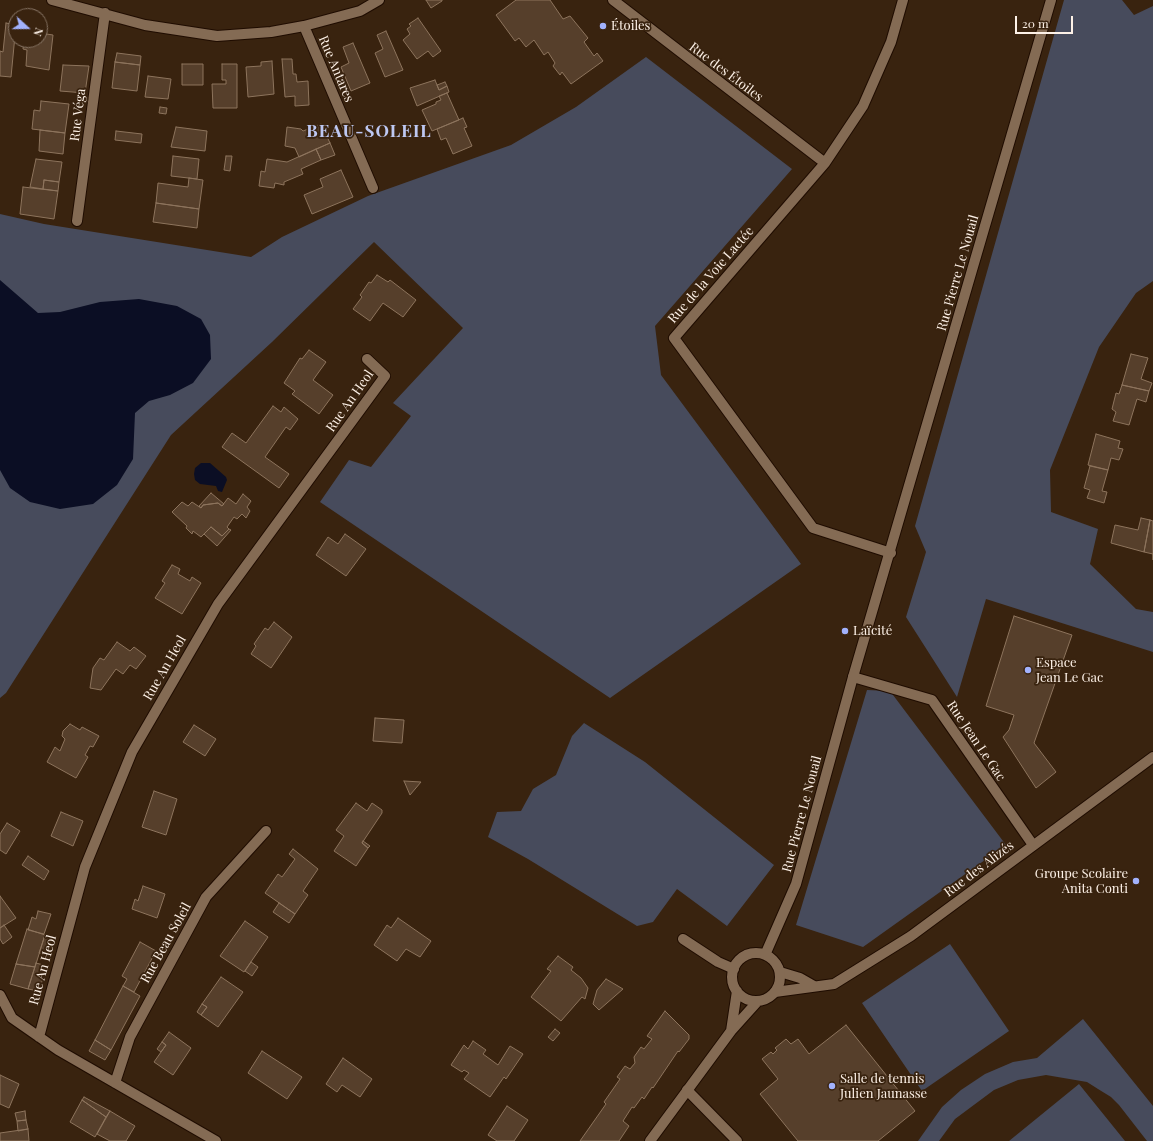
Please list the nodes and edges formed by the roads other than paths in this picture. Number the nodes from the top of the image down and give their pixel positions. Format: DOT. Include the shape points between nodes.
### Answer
graph roads {
  1 [pos="52,0"];
  2 [pos="379,0"];
  3 [pos="612,0"];
  4 [pos="903,0"];
  5 [pos="1051,0"];
  6 [pos="104,13"];
  7 [pos="304,26"];
  8 [pos="825,163"];
  9 [pos="373,188"];
  10 [pos="77,221"];
  11 [pos="367,359"];
  12 [pos="891,553"];
  13 [pos="853,677"];
  14 [pos="1153,758"];
  15 [pos="266,831"];
  16 [pos="1033,845"];
  17 [pos="683,940"];
  18 [pos="765,955"];
  19 [pos="734,969"];
  20 [pos="780,972"];
  21 [pos="814,986"];
  22 [pos="737,991"];
  23 [pos="775,992"];
  24 [pos="0,995"];
  25 [pos="758,1001"];
  26 [pos="731,1031"];
  27 [pos="39,1037"];
  28 [pos="115,1083"];
  29 [pos="687,1090"];
  30 [pos="216,1141"];
  31 [pos="650,1141"];
  32 [pos="737,1141"];
  1 -- 6 [label="street"];
  2 -- 7 [label="street" via="360,11"];
  3 -- 8 [label="street, Rue des Étoiles"];
  4 -- 8 [label="street, Rue de la Voie Lactée" via="891,42 863,106"];
  5 -- 12 [label="street, Rue Pierre Le Nouail"];
  6 -- 7 [label="street" via="145,25 217,36 271,32"];
  6 -- 10 [label="street, Rue Véga"];
  7 -- 9 [label="street, Rue Antares"];
  8 -- 12 [label="street, Rue de la Voie Lactée" via="674,338 813,528"];
  11 -- 27 [label="street, Rue An Heol" via="385,376 218,604 132,752 84,867"];
  12 -- 13 [label="street, Rue Pierre Le Nouail"];
  13 -- 16 [label="street, Rue Jean Le Gac" via="932,700"];
  13 -- 18 [label="street, Rue Pierre Le Nouail" via="796,884"];
  14 -- 16 [label="street, Rue des Alizés"];
  15 -- 28 [label="street, Rue Beau Soleil" via="206,897 130,1037"];
  16 -- 21 [label="street, Rue des Alizés" via="911,936 834,984"];
  17 -- 19 [label="street"];
  18 -- 19 [label="street" via="750,954 743,957"];
  18 -- 20 [label="street" via="772,959"];
  19 -- 22 [label="street" via="732,977"];
  20 -- 21 [label="street" via="800,978"];
  20 -- 23 [label="street" via="779,986"];
  21 -- 23 [label="street, Rue des Alizés"];
  22 -- 25 [label="street" via="743,997"];
  22 -- 26 [label="street"];
  23 -- 25 [label="street"];
  24 -- 27 [label="street" via="12,1018"];
  25 -- 26 [label="street"];
  26 -- 29 [label="street"];
  27 -- 28 [label="street"];
  28 -- 30 [label="street"];
  29 -- 31 [label="street"];
  29 -- 32 [label="street"];
}
